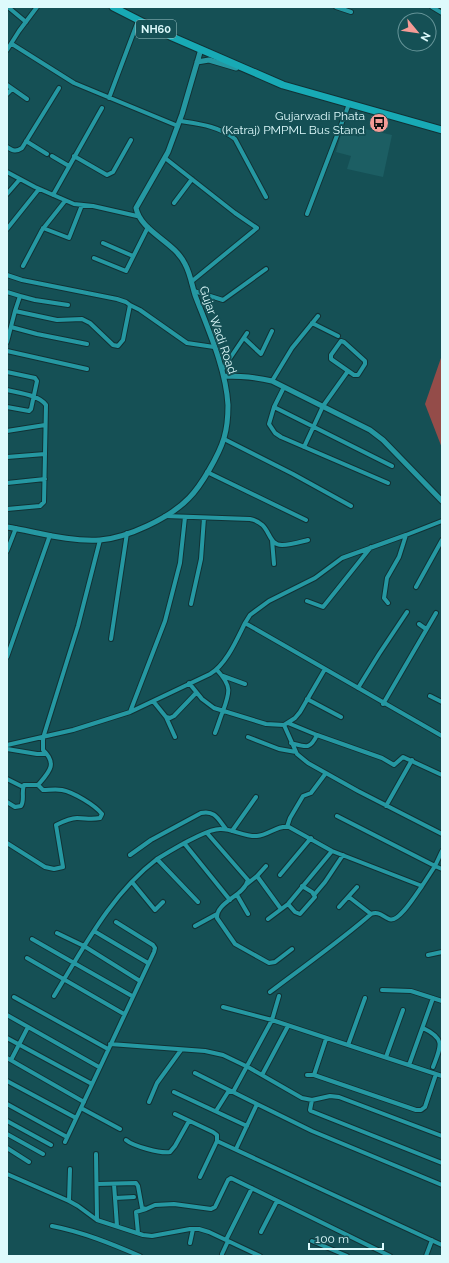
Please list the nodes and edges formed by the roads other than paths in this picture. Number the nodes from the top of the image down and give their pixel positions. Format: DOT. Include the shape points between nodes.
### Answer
graph roads {
  1 [pos="8,7"];
  2 [pos="37,7"];
  3 [pos="113,7"];
  4 [pos="336,7"];
  5 [pos="432,7"];
  6 [pos="351,12"];
  7 [pos="442,13"];
  8 [pos="138,21"];
  9 [pos="26,22"];
  10 [pos="12,44"];
  11 [pos="201,49"];
  12 [pos="7,50"];
  13 [pos="197,62"];
  14 [pos="249,71"];
  15 [pos="7,85"];
  16 [pos="59,88"];
  17 [pos="12,89"];
  18 [pos="7,94"];
  19 [pos="109,98"];
  20 [pos="27,99"];
  21 [pos="349,104"];
  22 [pos="102,108"];
  23 [pos="179,123"];
  24 [pos="442,130"];
  25 [pos="131,140"];
  26 [pos="26,141"];
  27 [pos="7,148"];
  28 [pos="47,154"];
  29 [pos="52,156"];
  30 [pos="74,156"];
  31 [pos="165,158"];
  32 [pos="69,166"];
  33 [pos="7,172"];
  34 [pos="20,179"];
  35 [pos="192,180"];
  36 [pos="39,189"];
  37 [pos="7,194"];
  38 [pos="53,195"];
  39 [pos="266,197"];
  40 [pos="65,200"];
  41 [pos="174,203"];
  42 [pos="82,205"];
  43 [pos="307,214"];
  44 [pos="137,216"];
  45 [pos="148,227"];
  46 [pos="43,228"];
  47 [pos="7,229"];
  48 [pos="103,243"];
  49 [pos="133,256"];
  50 [pos="94,258"];
  51 [pos="23,266"];
  52 [pos="266,269"];
  53 [pos="7,275"];
  54 [pos="191,282"];
  55 [pos="194,291"];
  56 [pos="7,292"];
  57 [pos="20,296"];
  58 [pos="68,305"];
  59 [pos="130,305"];
  60 [pos="15,311"];
  61 [pos="318,316"];
  62 [pos="312,323"];
  63 [pos="11,327"];
  64 [pos="272,331"];
  65 [pos="247,333"];
  66 [pos="338,336"];
  67 [pos="244,338"];
  68 [pos="7,342"];
  69 [pos="87,344"];
  70 [pos="214,347"];
  71 [pos="7,351"];
  72 [pos="87,369"];
  73 [pos="222,370"];
  74 [pos="348,371"];
  75 [pos="7,372"];
  76 [pos="224,376"];
  77 [pos="272,381"];
  78 [pos="284,387"];
  79 [pos="7,390"];
  80 [pos="34,397"];
  81 [pos="323,406"];
  82 [pos="7,407"];
  83 [pos="274,407"];
  84 [pos="46,425"];
  85 [pos="313,427"];
  86 [pos="7,430"];
  87 [pos="224,439"];
  88 [pos="304,447"];
  89 [pos="45,454"];
  90 [pos="7,457"];
  91 [pos="392,466"];
  92 [pos="207,472"];
  93 [pos="45,479"];
  94 [pos="7,483"];
  95 [pos="388,483"];
  96 [pos="442,501"];
  97 [pos="351,506"];
  98 [pos="7,508"];
  99 [pos="165,516"];
  100 [pos="185,517"];
  101 [pos="204,518"];
  102 [pos="306,520"];
  103 [pos="442,521"];
  104 [pos="7,527"];
  105 [pos="16,528"];
  106 [pos="127,533"];
  107 [pos="50,535"];
  108 [pos="406,535"];
  109 [pos="100,540"];
  110 [pos="272,540"];
  111 [pos="308,540"];
  112 [pos="442,540"];
  113 [pos="371,547"];
  114 [pos="7,551"];
  115 [pos="274,564"];
  116 [pos="416,587"];
  117 [pos="307,601"];
  118 [pos="388,603"];
  119 [pos="191,604"];
  120 [pos="407,612"];
  121 [pos="436,613"];
  122 [pos="245,623"];
  123 [pos="419,624"];
  124 [pos="426,629"];
  125 [pos="111,638"];
  126 [pos="7,657"];
  127 [pos="325,668"];
  128 [pos="217,670"];
  129 [pos="222,676"];
  130 [pos="189,683"];
  131 [pos="245,684"];
  132 [pos="358,688"];
  133 [pos="196,693"];
  134 [pos="430,696"];
  135 [pos="308,699"];
  136 [pos="153,701"];
  137 [pos="442,702"];
  138 [pos="383,704"];
  139 [pos="130,712"];
  140 [pos="222,712"];
  141 [pos="166,717"];
  142 [pos="341,717"];
  143 [pos="286,724"];
  144 [pos="215,733"];
  145 [pos="317,735"];
  146 [pos="442,736"];
  147 [pos="175,737"];
  148 [pos="248,737"];
  149 [pos="43,738"];
  150 [pos="291,743"];
  151 [pos="7,746"];
  152 [pos="7,749"];
  153 [pos="296,752"];
  154 [pos="46,754"];
  155 [pos="412,760"];
  156 [pos="326,773"];
  157 [pos="442,775"];
  158 [pos="7,779"];
  159 [pos="38,785"];
  160 [pos="23,786"];
  161 [pos="256,797"];
  162 [pos="7,802"];
  163 [pos="386,806"];
  164 [pos="338,816"];
  165 [pos="288,827"];
  166 [pos="226,829"];
  167 [pos="232,831"];
  168 [pos="207,833"];
  169 [pos="442,834"];
  170 [pos="310,838"];
  171 [pos="7,843"];
  172 [pos="184,843"];
  173 [pos="332,851"];
  174 [pos="442,851"];
  175 [pos="130,855"];
  176 [pos="343,855"];
  177 [pos="157,859"];
  178 [pos="266,866"];
  179 [pos="435,866"];
  180 [pos="442,870"];
  181 [pos="280,874"];
  182 [pos="257,876"];
  183 [pos="132,882"];
  184 [pos="247,884"];
  185 [pos="302,886"];
  186 [pos="357,886"];
  187 [pos="422,886"];
  188 [pos="237,895"];
  189 [pos="314,895"];
  190 [pos="349,897"];
  191 [pos="230,900"];
  192 [pos="163,902"];
  193 [pos="198,902"];
  194 [pos="288,904"];
  195 [pos="339,907"];
  196 [pos="281,909"];
  197 [pos="217,914"];
  198 [pos="248,914"];
  199 [pos="371,914"];
  200 [pos="268,919"];
  201 [pos="116,922"];
  202 [pos="196,926"];
  203 [pos="94,931"];
  204 [pos="57,933"];
  205 [pos="32,939"];
  206 [pos="84,946"];
  207 [pos="292,949"];
  208 [pos="442,952"];
  209 [pos="428,955"];
  210 [pos="27,958"];
  211 [pos="74,963"];
  212 [pos="148,963"];
  213 [pos="64,980"];
  214 [pos="140,981"];
  215 [pos="382,990"];
  216 [pos="270,992"];
  217 [pos="54,996"];
  218 [pos="132,996"];
  219 [pos="279,996"];
  220 [pos="14,997"];
  221 [pos="366,998"];
  222 [pos="433,998"];
  223 [pos="442,1001"];
  224 [pos="223,1007"];
  225 [pos="403,1010"];
  226 [pos="124,1014"];
  227 [pos="7,1015"];
  228 [pos="272,1020"];
  229 [pos="288,1026"];
  230 [pos="28,1028"];
  231 [pos="423,1028"];
  232 [pos="7,1038"];
  233 [pos="326,1038"];
  234 [pos="110,1044"];
  235 [pos="19,1045"];
  236 [pos="348,1045"];
  237 [pos="108,1049"];
  238 [pos="181,1050"];
  239 [pos="386,1057"];
  240 [pos="9,1059"];
  241 [pos="409,1065"];
  242 [pos="100,1067"];
  243 [pos="248,1067"];
  244 [pos="433,1067"];
  245 [pos="195,1073"];
  246 [pos="436,1074"];
  247 [pos="262,1075"];
  248 [pos="308,1075"];
  249 [pos="314,1075"];
  250 [pos="442,1076"];
  251 [pos="7,1082"];
  252 [pos="92,1084"];
  253 [pos="174,1092"];
  254 [pos="233,1092"];
  255 [pos="312,1100"];
  256 [pos="84,1102"];
  257 [pos="149,1102"];
  258 [pos="7,1104"];
  259 [pos="257,1104"];
  260 [pos="81,1108"];
  261 [pos="216,1111"];
  262 [pos="175,1114"];
  263 [pos="76,1118"];
  264 [pos="7,1121"];
  265 [pos="189,1121"];
  266 [pos="247,1126"];
  267 [pos="120,1129"];
  268 [pos="7,1134"];
  269 [pos="442,1136"];
  270 [pos="68,1137"];
  271 [pos="126,1140"];
  272 [pos="217,1141"];
  273 [pos="65,1142"];
  274 [pos="51,1145"];
  275 [pos="236,1149"];
  276 [pos="8,1150"];
  277 [pos="43,1154"];
  278 [pos="96,1154"];
  279 [pos="29,1162"];
  280 [pos="442,1163"];
  281 [pos="70,1169"];
  282 [pos="7,1174"];
  283 [pos="200,1176"];
  284 [pos="97,1184"];
  285 [pos="114,1184"];
  286 [pos="442,1184"];
  287 [pos="252,1188"];
  288 [pos="134,1197"];
  289 [pos="115,1198"];
  290 [pos="69,1201"];
  291 [pos="277,1201"];
  292 [pos="146,1208"];
  293 [pos="97,1220"];
  294 [pos="52,1226"];
  295 [pos="117,1226"];
  296 [pos="193,1229"];
  297 [pos="261,1232"];
  298 [pos="138,1233"];
  299 [pos="432,1240"];
  300 [pos="227,1241"];
  301 [pos="312,1241"];
  302 [pos="190,1243"];
  303 [pos="442,1245"];
  304 [pos="222,1254"];
  305 [pos="385,1255"];
  306 [pos="140,1256"];
  307 [pos="260,1256"];
  308 [pos="347,1256"];
  309 [pos="390,1256"];
  310 [pos="426,1256"];
  1 -- 9 [label="street"];
  2 -- 9 [label="street"];
  3 -- 8 [label="highway, NH60"];
  4 -- 6 [label="street"];
  5 -- 7 [label="street"];
  8 -- 11 [label="highway, NH60"];
  8 -- 19 [label="street"];
  9 -- 10 [label="street"];
  10 -- 12 [label="street"];
  10 -- 19 [label="street" via="74,83"];
  11 -- 13 [label="street"];
  11 -- 14 [label="highway, NH60"];
  13 -- 14 [label="street" via="209,60"];
  13 -- 23 [label="street"];
  14 -- 21 [label="highway, NH60" via="282,85"];
  15 -- 17 [label="street"];
  16 -- 26 [label="street"];
  17 -- 18 [label="street"];
  17 -- 20 [label="street"];
  19 -- 23 [label="street"];
  21 -- 24 [label="highway, NH60"];
  21 -- 43 [label="street"];
  22 -- 30 [label="street"];
  23 -- 31 [label="street"];
  23 -- 39 [label="street" via="217,128 235,138"];
  25 -- 30 [label="street" via="113,172 107,175"];
  26 -- 27 [label="street" via="18,151"];
  26 -- 28 [label="street"];
  29 -- 32 [label="street"];
  30 -- 32 [label="street"];
  31 -- 35 [label="street"];
  31 -- 44 [label="street" via="136,208"];
  32 -- 38 [label="street"];
  33 -- 34 [label="street"];
  34 -- 36 [label="street"];
  34 -- 37 [label="street"];
  35 -- 41 [label="street"];
  35 -- 54 [label="street" via="257,228"];
  36 -- 38 [label="street"];
  36 -- 47 [label="street"];
  38 -- 40 [label="street"];
  40 -- 42 [label="street"];
  40 -- 46 [label="street"];
  42 -- 44 [label="street"];
  42 -- 46 [label="street" via="70,238"];
  44 -- 45 [label="street, Gujar Wadi Road"];
  45 -- 49 [label="street"];
  45 -- 54 [label="street, Gujar Wadi Road" via="171,246 185,263"];
  46 -- 51 [label="street"];
  48 -- 49 [label="street"];
  49 -- 50 [label="street" via="126,271"];
  52 -- 55 [label="street" via="223,300"];
  53 -- 59 [label="street" via="117,299"];
  54 -- 55 [label="street, Gujar Wadi Road"];
  55 -- 70 [label="street, Gujar Wadi Road"];
  56 -- 57 [label="street"];
  57 -- 58 [label="street"];
  57 -- 60 [label="street"];
  59 -- 60 [label="street" via="123,340 115,346 86,321 52,320"];
  59 -- 70 [label="street" via="187,343"];
  60 -- 63 [label="street"];
  61 -- 62 [label="street"];
  62 -- 66 [label="street"];
  62 -- 77 [label="street" via="292,348"];
  63 -- 68 [label="street"];
  63 -- 69 [label="street"];
  64 -- 67 [label="street" via="261,354"];
  65 -- 67 [label="street"];
  67 -- 73 [label="street"];
  70 -- 73 [label="street, Gujar Wadi Road"];
  71 -- 72 [label="street"];
  73 -- 76 [label="street, Gujar Wadi Road"];
  74 -- 74 [label="street" via="330,357 341,341 366,362 357,375"];
  74 -- 81 [label="street"];
  75 -- 80 [label="street" via="37,379"];
  76 -- 77 [label="street" via="256,377"];
  76 -- 87 [label="street, Gujar Wadi Road" via="228,407"];
  77 -- 78 [label="street"];
  78 -- 81 [label="street"];
  78 -- 83 [label="street"];
  79 -- 80 [label="street"];
  80 -- 82 [label="street" via="29,411"];
  80 -- 84 [label="street" via="46,406"];
  81 -- 85 [label="street"];
  81 -- 96 [label="street" via="370,430 383,440"];
  83 -- 85 [label="street"];
  83 -- 88 [label="street" via="269,424 271,428 281,437"];
  84 -- 86 [label="street"];
  84 -- 89 [label="street"];
  85 -- 88 [label="street"];
  85 -- 91 [label="street"];
  87 -- 92 [label="street, Gujar Wadi Road"];
  87 -- 97 [label="street"];
  88 -- 95 [label="street"];
  89 -- 90 [label="street"];
  89 -- 93 [label="street"];
  92 -- 99 [label="street, Gujar Wadi Road" via="189,498"];
  92 -- 102 [label="street"];
  93 -- 94 [label="street"];
  93 -- 98 [label="street" via="43,504"];
  99 -- 100 [label="street"];
  99 -- 106 [label="street, Gujar Wadi Road"];
  100 -- 101 [label="street"];
  100 -- 139 [label="street" via="180,563 165,621"];
  101 -- 110 [label="street" via="256,520 266,527"];
  101 -- 119 [label="street" via="201,559"];
  103 -- 108 [label="street"];
  104 -- 105 [label="street, Gujar Wadi Road"];
  105 -- 107 [label="street, Gujar Wadi Road"];
  105 -- 114 [label="street"];
  106 -- 109 [label="street, Gujar Wadi Road"];
  106 -- 125 [label="street"];
  107 -- 109 [label="street, Gujar Wadi Road"];
  107 -- 126 [label="street"];
  108 -- 113 [label="street"];
  108 -- 118 [label="street" via="384,589 384,598"];
  109 -- 149 [label="street" via="78,626"];
  110 -- 111 [label="street" via="282,545"];
  110 -- 115 [label="street"];
  112 -- 116 [label="street"];
  113 -- 117 [label="street" via="323,608"];
  113 -- 122 [label="street" via="342,558 315,578 269,601 250,615"];
  120 -- 132 [label="street"];
  121 -- 124 [label="street"];
  122 -- 127 [label="street"];
  122 -- 128 [label="street"];
  123 -- 124 [label="street"];
  124 -- 138 [label="street"];
  127 -- 132 [label="street"];
  127 -- 135 [label="street"];
  128 -- 129 [label="street"];
  128 -- 130 [label="street"];
  129 -- 131 [label="street"];
  129 -- 140 [label="street" via="229,688"];
  130 -- 133 [label="street"];
  130 -- 136 [label="street"];
  132 -- 138 [label="street"];
  133 -- 140 [label="street" via="207,704"];
  133 -- 141 [label="street" via="174,716"];
  134 -- 137 [label="street"];
  135 -- 142 [label="street"];
  135 -- 143 [label="street" via="295,718"];
  136 -- 139 [label="street"];
  136 -- 141 [label="street"];
  138 -- 146 [label="street"];
  139 -- 149 [label="street"];
  140 -- 143 [label="street" via="266,724"];
  140 -- 144 [label="street"];
  141 -- 147 [label="street"];
  143 -- 145 [label="street"];
  143 -- 150 [label="street"];
  145 -- 150 [label="street" via="309,747"];
  145 -- 155 [label="street" via="382,758 394,765 403,757"];
  148 -- 153 [label="street" via="279,749"];
  149 -- 151 [label="street"];
  149 -- 154 [label="street" via="42,750"];
  150 -- 153 [label="street"];
  152 -- 154 [label="street"];
  153 -- 156 [label="street" via="308,763"];
  154 -- 159 [label="street" via="51,766 50,772"];
  155 -- 157 [label="street"];
  155 -- 163 [label="street"];
  156 -- 163 [label="street"];
  156 -- 165 [label="street" via="311,793 303,796 290,818"];
  158 -- 160 [label="street"];
  159 -- 160 [label="street"];
  159 -- 171 [label="street" via="43,790 62,790 78,797 102,814 100,818 92,820 76,817 56,825 63,867 60,868 45,867"];
  160 -- 162 [label="street" via="21,806"];
  161 -- 167 [label="street"];
  163 -- 169 [label="street"];
  164 -- 179 [label="street"];
  165 -- 167 [label="street" via="283,826 257,836"];
  165 -- 170 [label="street"];
  166 -- 167 [label="street"];
  166 -- 168 [label="street" via="218,828"];
  166 -- 175 [label="street" via="213,813 201,813 151,840"];
  168 -- 172 [label="street"];
  168 -- 184 [label="street" via="248,880"];
  170 -- 173 [label="street"];
  170 -- 181 [label="street"];
  172 -- 177 [label="street"];
  172 -- 191 [label="street"];
  173 -- 176 [label="street"];
  173 -- 185 [label="street"];
  174 -- 179 [label="street"];
  176 -- 187 [label="street"];
  176 -- 189 [label="street"];
  177 -- 183 [label="street"];
  177 -- 193 [label="street"];
  178 -- 182 [label="street"];
  179 -- 180 [label="street"];
  179 -- 187 [label="street"];
  182 -- 184 [label="street"];
  182 -- 196 [label="street"];
  183 -- 192 [label="street" via="154,910"];
  183 -- 203 [label="street"];
  184 -- 188 [label="street"];
  185 -- 189 [label="street"];
  185 -- 194 [label="street"];
  186 -- 190 [label="street"];
  187 -- 199 [label="street" via="405,910 395,919 389,920 380,913"];
  188 -- 191 [label="street"];
  188 -- 198 [label="street"];
  189 -- 194 [label="street" via="300,914"];
  190 -- 195 [label="street"];
  190 -- 199 [label="street"];
  191 -- 197 [label="street"];
  194 -- 196 [label="street"];
  196 -- 200 [label="street"];
  197 -- 202 [label="street"];
  197 -- 207 [label="street" via="217,918 235,944 264,961 275,962"];
  199 -- 216 [label="street"];
  201 -- 212 [label="street" via="153,945 154,952"];
  203 -- 206 [label="street"];
  203 -- 212 [label="street"];
  204 -- 206 [label="street"];
  205 -- 211 [label="street"];
  206 -- 211 [label="street"];
  206 -- 214 [label="street"];
  208 -- 209 [label="street"];
  210 -- 213 [label="street"];
  211 -- 213 [label="street"];
  211 -- 218 [label="street"];
  212 -- 214 [label="street"];
  213 -- 217 [label="street"];
  213 -- 226 [label="street"];
  214 -- 218 [label="street"];
  215 -- 222 [label="street" via="411,991"];
  218 -- 226 [label="street"];
  219 -- 228 [label="street"];
  220 -- 237 [label="street"];
  221 -- 236 [label="street"];
  222 -- 223 [label="street"];
  222 -- 231 [label="street"];
  224 -- 228 [label="street"];
  225 -- 239 [label="street"];
  226 -- 234 [label="street"];
  227 -- 230 [label="street"];
  228 -- 229 [label="street"];
  228 -- 243 [label="street"];
  229 -- 233 [label="street"];
  229 -- 247 [label="street"];
  230 -- 235 [label="street"];
  230 -- 242 [label="street"];
  231 -- 241 [label="street"];
  231 -- 244 [label="street" via="436,1035 440,1043 441,1048"];
  232 -- 235 [label="street"];
  233 -- 236 [label="street"];
  233 -- 249 [label="street"];
  234 -- 237 [label="street"];
  234 -- 238 [label="street"];
  235 -- 240 [label="street"];
  235 -- 252 [label="street"];
  236 -- 239 [label="street"];
  237 -- 242 [label="street"];
  238 -- 243 [label="street" via="223,1055"];
  238 -- 257 [label="street" via="158,1083"];
  239 -- 241 [label="street"];
  240 -- 256 [label="street"];
  241 -- 246 [label="street"];
  242 -- 252 [label="street"];
  243 -- 247 [label="street"];
  243 -- 254 [label="street"];
  245 -- 254 [label="street"];
  246 -- 249 [label="street" via="425,1107 421,1110"];
  246 -- 250 [label="street"];
  247 -- 255 [label="street" via="302,1098"];
  248 -- 249 [label="street"];
  251 -- 263 [label="street"];
  252 -- 256 [label="street"];
  253 -- 261 [label="street"];
  254 -- 259 [label="street"];
  254 -- 261 [label="street" via="228,1092"];
  255 -- 269 [label="street" via="339,1097"];
  255 -- 280 [label="street" via="311,1111"];
  256 -- 260 [label="street"];
  258 -- 270 [label="street"];
  259 -- 266 [label="street"];
  259 -- 286 [label="street" via="312,1131"];
  260 -- 263 [label="street"];
  260 -- 267 [label="street"];
  261 -- 266 [label="street"];
  262 -- 265 [label="street"];
  263 -- 270 [label="street"];
  264 -- 274 [label="street"];
  265 -- 271 [label="street" via="170,1152 143,1147"];
  265 -- 272 [label="street" via="216,1133"];
  266 -- 275 [label="street"];
  268 -- 277 [label="street"];
  270 -- 273 [label="street"];
  272 -- 275 [label="street"];
  272 -- 283 [label="street"];
  275 -- 299 [label="street"];
  276 -- 279 [label="street"];
  278 -- 284 [label="street"];
  281 -- 290 [label="street"];
  282 -- 290 [label="street"];
  284 -- 285 [label="street"];
  284 -- 293 [label="street"];
  285 -- 289 [label="street"];
  285 -- 292 [label="street" via="136,1183 142,1208"];
  287 -- 291 [label="street"];
  287 -- 292 [label="street" via="229,1178 213,1209 174,1204"];
  287 -- 300 [label="street"];
  288 -- 289 [label="street"];
  289 -- 295 [label="street"];
  290 -- 293 [label="street"];
  291 -- 297 [label="street"];
  291 -- 305 [label="street"];
  292 -- 298 [label="street" via="136,1212"];
  293 -- 295 [label="street"];
  294 -- 306 [label="street" via="91,1236"];
  295 -- 298 [label="street"];
  296 -- 298 [label="street" via="152,1236"];
  296 -- 300 [label="street" via="209,1232"];
  296 -- 302 [label="street"];
  299 -- 303 [label="street"];
  299 -- 310 [label="street"];
  300 -- 304 [label="street"];
  300 -- 307 [label="street"];
  301 -- 308 [label="street"];
  305 -- 309 [label="street"];
}
